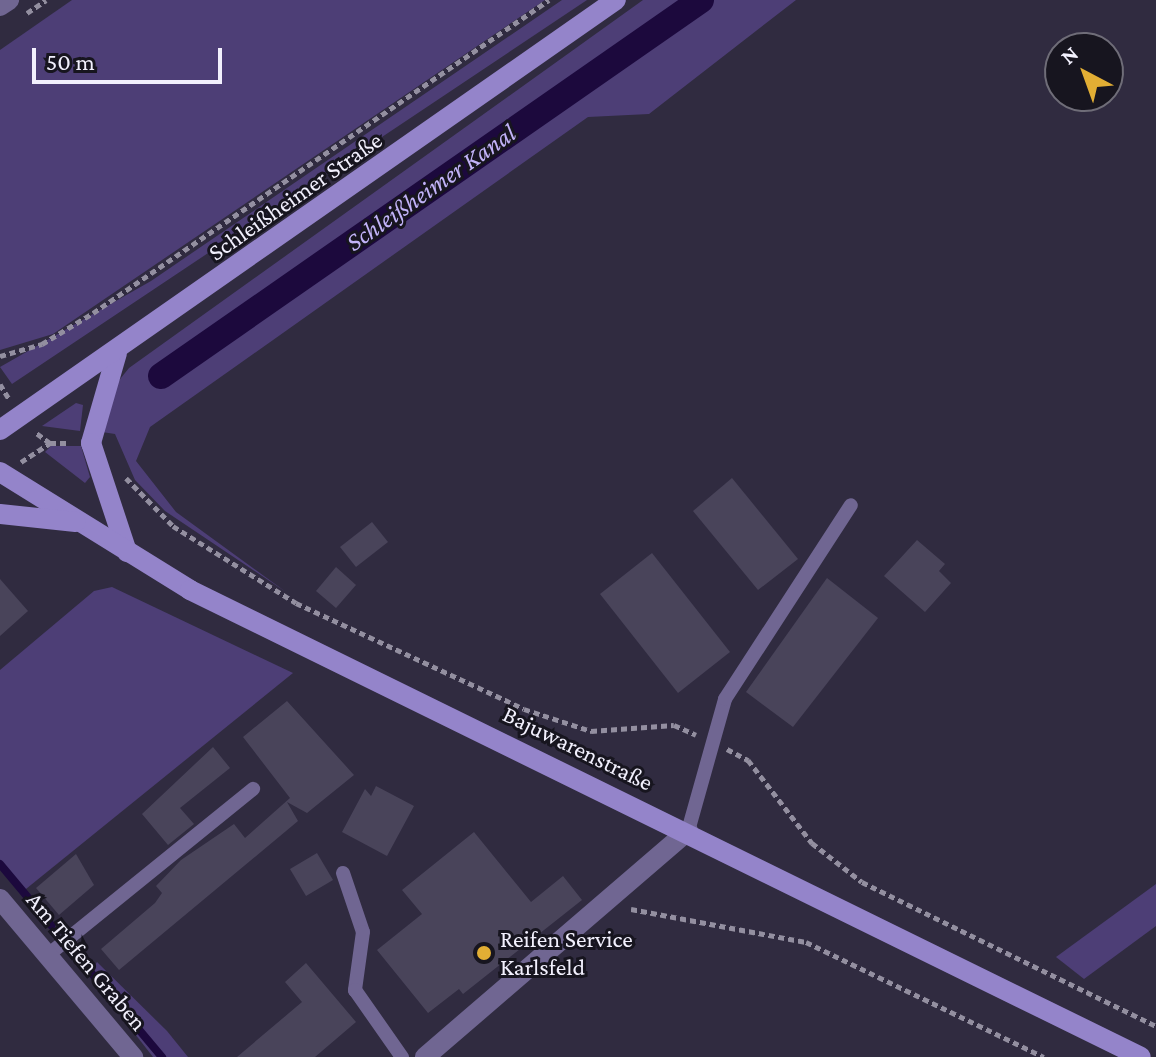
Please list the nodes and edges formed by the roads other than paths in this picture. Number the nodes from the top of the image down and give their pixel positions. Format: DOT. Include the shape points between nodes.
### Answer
graph roads {
  1 [pos="9,0"];
  2 [pos="616,0"];
  3 [pos="0,6"];
  4 [pos="117,353"];
  5 [pos="0,430"];
  6 [pos="0,472"];
  7 [pos="851,505"];
  8 [pos="0,514"];
  9 [pos="79,523"];
  10 [pos="127,552"];
  11 [pos="253,789"];
  12 [pos="688,831"];
  13 [pos="343,873"];
  14 [pos="0,899"];
  15 [pos="48,955"];
  16 [pos="133,1057"];
  17 [pos="402,1057"];
  18 [pos="425,1057"];
  19 [pos="1141,1057"];
  1 -- 3 [label="street"];
  2 -- 4 [label="main road, Schleißheimer Straße"];
  4 -- 5 [label="main road, Schleißheimer Straße"];
  4 -- 10 [label="main road" via="91,443"];
  6 -- 9 [label="main road, Bajuwarenstraße"];
  7 -- 12 [label="lane" via="725,699"];
  8 -- 9 [label="main road"];
  9 -- 10 [label="main road, Bajuwarenstraße"];
  10 -- 12 [label="main road, Bajuwarenstraße" via="190,590"];
  11 -- 15 [label="lane"];
  12 -- 18 [label="street"];
  12 -- 19 [label="main road, Bajuwarenstraße"];
  13 -- 17 [label="lane" via="363,932 355,990"];
  14 -- 15 [label="street, Am Tiefen Graben"];
  15 -- 16 [label="street, Am Tiefen Graben"];
}
